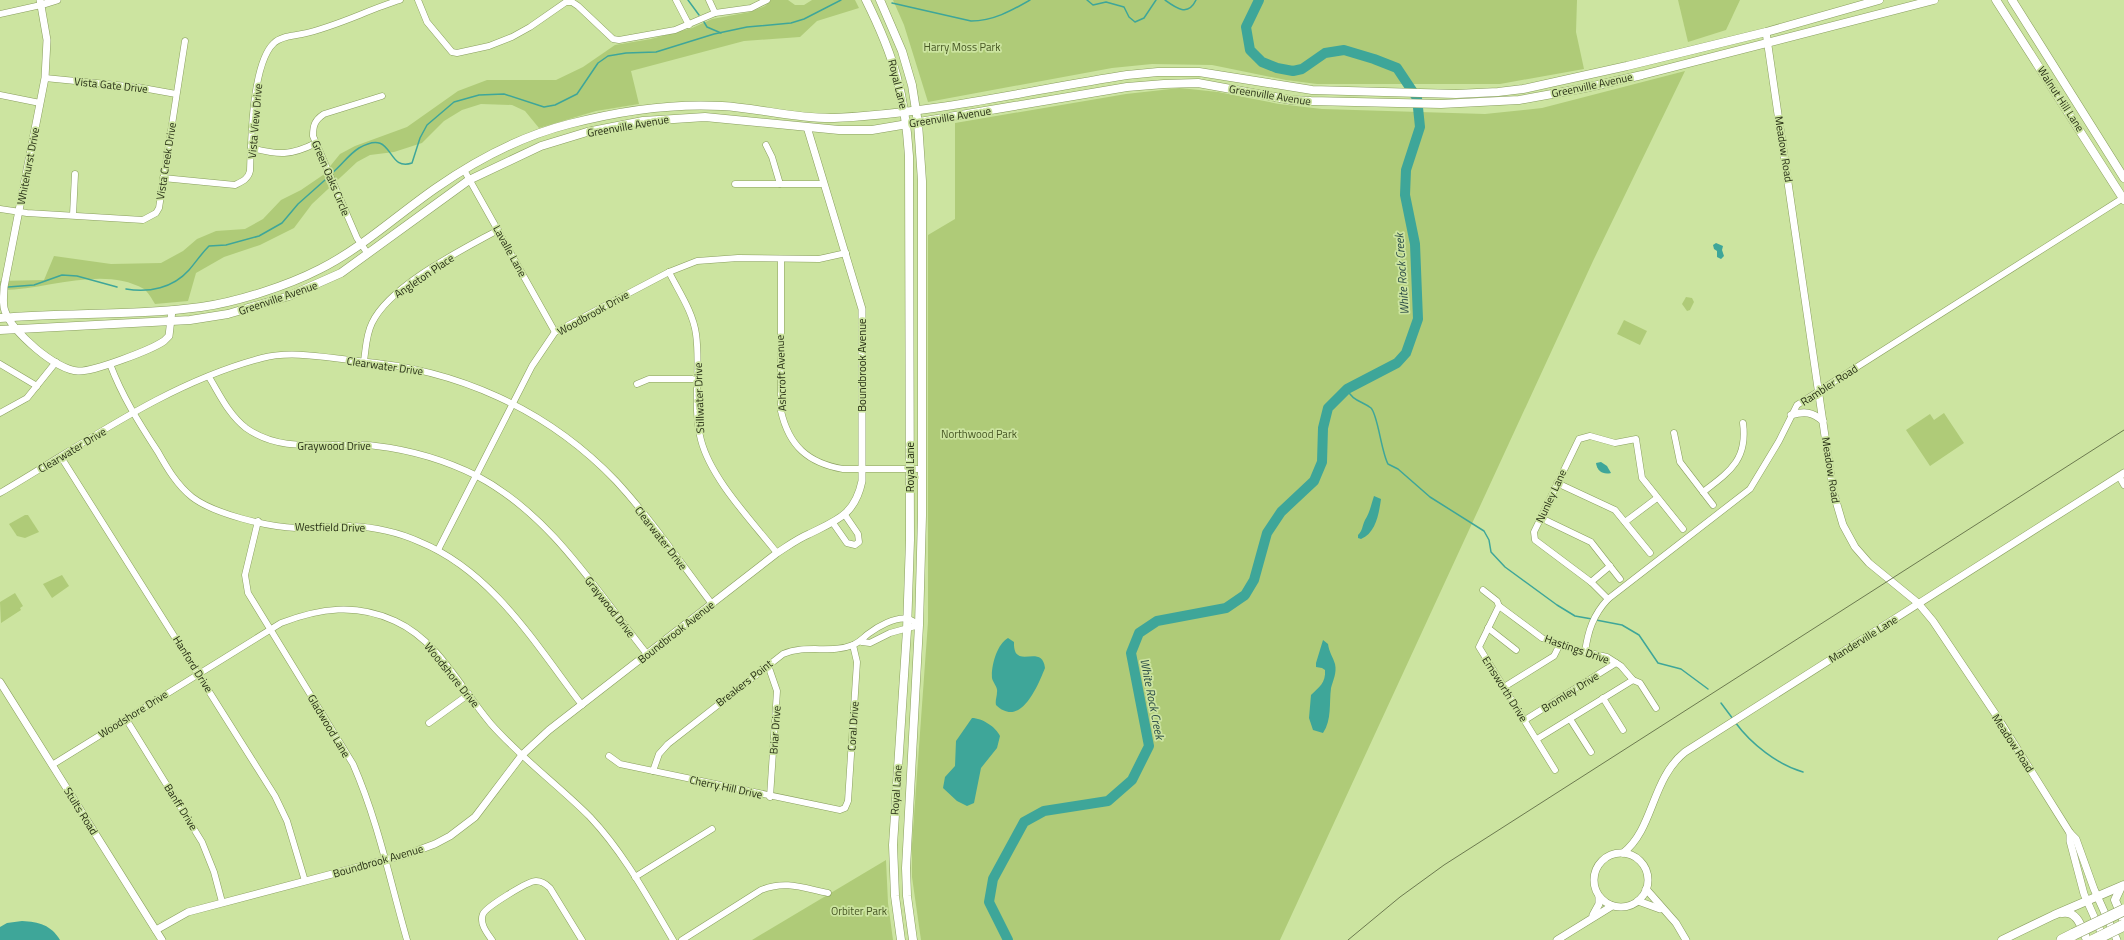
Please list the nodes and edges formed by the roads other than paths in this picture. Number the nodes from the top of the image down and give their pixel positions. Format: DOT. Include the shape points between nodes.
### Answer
graph roads {
  1 [pos="57,0"];
  2 [pos="400,0"];
  3 [pos="418,0"];
  4 [pos="676,0"];
  5 [pos="709,0"];
  6 [pos="767,0"];
  7 [pos="866,0"];
  8 [pos="1879,0"];
  9 [pos="1934,0"];
  10 [pos="1996,0"];
  11 [pos="2012,0"];
  12 [pos="40,2"];
  13 [pos="881,2"];
  14 [pos="1848,8"];
  15 [pos="871,10"];
  16 [pos="715,13"];
  17 [pos="0,14"];
  18 [pos="1850,21"];
  19 [pos="689,25"];
  20 [pos="1766,32"];
  21 [pos="185,41"];
  22 [pos="1768,44"];
  23 [pos="1640,63"];
  24 [pos="1582,75"];
  25 [pos="1642,75"];
  26 [pos="45,78"];
  27 [pos="1585,88"];
  28 [pos="2067,88"];
  29 [pos="1523,89"];
  30 [pos="1035,90"];
  31 [pos="176,94"];
  32 [pos="2057,94"];
  33 [pos="0,95"];
  34 [pos="382,96"];
  35 [pos="1526,99"];
  36 [pos="40,103"];
  37 [pos="1037,103"];
  38 [pos="724,106"];
  39 [pos="664,107"];
  40 [pos="917,110"];
  41 [pos="905,111"];
  42 [pos="603,116"];
  43 [pos="807,116"];
  44 [pos="723,117"];
  45 [pos="665,119"];
  46 [pos="918,123"];
  47 [pos="907,124"];
  48 [pos="807,127"];
  49 [pos="606,128"];
  50 [pos="316,143"];
  51 [pos="766,145"];
  52 [pos="251,148"];
  53 [pos="464,170"];
  54 [pos="75,174"];
  55 [pos="163,178"];
  56 [pos="2124,178"];
  57 [pos="470,180"];
  58 [pos="735,184"];
  59 [pos="780,184"];
  60 [pos="824,184"];
  61 [pos="2124,198"];
  62 [pos="0,209"];
  63 [pos="19,212"];
  64 [pos="73,216"];
  65 [pos="498,230"];
  66 [pos="361,244"];
  67 [pos="846,253"];
  68 [pos="368,254"];
  69 [pos="781,260"];
  70 [pos="669,272"];
  71 [pos="172,310"];
  72 [pos="4,318"];
  73 [pos="171,320"];
  74 [pos="16,329"];
  75 [pos="0,330"];
  76 [pos="555,332"];
  77 [pos="364,361"];
  78 [pos="56,362"];
  79 [pos="0,364"];
  80 [pos="110,364"];
  81 [pos="209,377"];
  82 [pos="697,379"];
  83 [pos="638,384"];
  84 [pos="37,386"];
  85 [pos="1819,390"];
  86 [pos="513,403"];
  87 [pos="0,413"];
  88 [pos="133,413"];
  89 [pos="1791,414"];
  90 [pos="1823,421"];
  91 [pos="1743,423"];
  92 [pos="1674,434"];
  93 [pos="61,456"];
  94 [pos="862,469"];
  95 [pos="910,469"];
  96 [pos="922,469"];
  97 [pos="2121,475"];
  98 [pos="476,476"];
  99 [pos="1557,483"];
  100 [pos="2124,485"];
  101 [pos="1703,492"];
  102 [pos="0,493"];
  103 [pos="1656,498"];
  104 [pos="1714,505"];
  105 [pos="845,515"];
  106 [pos="1541,518"];
  107 [pos="258,521"];
  108 [pos="833,522"];
  109 [pos="1625,522"];
  110 [pos="1683,529"];
  111 [pos="438,550"];
  112 [pos="777,553"];
  113 [pos="1650,553"];
  114 [pos="1610,566"];
  115 [pos="1620,579"];
  116 [pos="1591,582"];
  117 [pos="1483,590"];
  118 [pos="1608,600"];
  119 [pos="1918,603"];
  120 [pos="712,604"];
  121 [pos="1499,606"];
  122 [pos="907,619"];
  123 [pos="919,625"];
  124 [pos="1488,628"];
  125 [pos="269,629"];
  126 [pos="907,630"];
  127 [pos="862,642"];
  128 [pos="1560,644"];
  129 [pos="853,645"];
  130 [pos="1516,650"];
  131 [pos="1585,652"];
  132 [pos="647,654"];
  133 [pos="1616,663"];
  134 [pos="768,665"];
  135 [pos="198,674"];
  136 [pos="1633,680"];
  137 [pos="0,682"];
  138 [pos="1504,687"];
  139 [pos="469,694"];
  140 [pos="1603,698"];
  141 [pos="582,705"];
  142 [pos="1656,708"];
  143 [pos="126,719"];
  144 [pos="1570,719"];
  145 [pos="1525,720"];
  146 [pos="429,723"];
  147 [pos="1623,730"];
  148 [pos="1537,739"];
  149 [pos="1591,752"];
  150 [pos="522,755"];
  151 [pos="609,756"];
  152 [pos="52,765"];
  153 [pos="1555,770"];
  154 [pos="653,771"];
  155 [pos="770,797"];
  156 [pos="845,808"];
  157 [pos="712,829"];
  158 [pos="2070,833"];
  159 [pos="1637,838"];
  160 [pos="1623,853"];
  161 [pos="1638,858"];
  162 [pos="386,860"];
  163 [pos="635,877"];
  164 [pos="304,882"];
  165 [pos="2123,885"];
  166 [pos="1646,889"];
  167 [pos="828,893"];
  168 [pos="895,896"];
  169 [pos="907,896"];
  170 [pos="2098,896"];
  171 [pos="1599,897"];
  172 [pos="1638,901"];
  173 [pos="2086,901"];
  174 [pos="222,902"];
  175 [pos="1612,906"];
  176 [pos="2124,910"];
  177 [pos="1665,912"];
  178 [pos="2054,915"];
  179 [pos="1591,919"];
  180 [pos="2124,922"];
  181 [pos="2124,925"];
  182 [pos="156,930"];
  183 [pos="162,940"];
  184 [pos="407,940"];
  185 [pos="492,940"];
  186 [pos="582,940"];
  187 [pos="673,940"];
  188 [pos="682,940"];
  189 [pos="901,940"];
  190 [pos="913,940"];
  191 [pos="1557,940"];
  192 [pos="1686,940"];
  193 [pos="2002,940"];
  194 [pos="2062,940"];
  195 [pos="2087,940"];
  196 [pos="2094,940"];
  197 [pos="2104,940"];
  198 [pos="2117,940"];
  1 -- 12 [label="street"];
  2 -- 52 [label="street, Vista View Drive" via="337,24 281,38 275,42 264,60 259,79"];
  3 -- 19 [label="street" via="431,26 452,52 458,54 512,37 566,2 578,6 613,39 675,30"];
  4 -- 19 [label="street"];
  5 -- 16 [label="street"];
  6 -- 16 [label="street" via="751,8"];
  7 -- 15 [label="main road, Royal Lane"];
  8 -- 14 [label="main road, Greenville Avenue"];
  9 -- 18 [label="main road, Greenville Avenue"];
  10 -- 32 [label="main road, Walnut Hill Lane"];
  11 -- 28 [label="main road, Walnut Hill Lane"];
  12 -- 17 [label="street"];
  12 -- 26 [label="street, Whitehurst Drive" via="47,40"];
  13 -- 15 [label="main road"];
  13 -- 40 [label="main road, Royal Lane" via="902,51"];
  14 -- 18 [label="main road"];
  14 -- 20 [label="main road, Greenville Avenue"];
  15 -- 41 [label="main road, Royal Lane" via="894,62"];
  16 -- 19 [label="street"];
  18 -- 22 [label="main road, Greenville Avenue"];
  20 -- 22 [label="street, Meadow Road"];
  20 -- 23 [label="main road, Greenville Avenue"];
  21 -- 31 [label="street, Vista Creek Drive"];
  22 -- 25 [label="main road, Greenville Avenue"];
  22 -- 85 [label="street, Meadow Road"];
  23 -- 24 [label="main road, Greenville Avenue"];
  23 -- 25 [label="main road"];
  24 -- 27 [label="main road"];
  24 -- 29 [label="main road, Greenville Avenue"];
  25 -- 27 [label="main road, Greenville Avenue"];
  26 -- 31 [label="street, Vista Gate Drive" via="137,87"];
  26 -- 36 [label="street, Whitehurst Drive"];
  27 -- 35 [label="main road, Greenville Avenue"];
  28 -- 32 [label="main road"];
  28 -- 56 [label="main road, Walnut Hill Lane"];
  29 -- 30 [label="main road, Greenville Avenue" via="1478,93 1312,90 1199,72 1140,73"];
  29 -- 35 [label="main road"];
  30 -- 37 [label="main road"];
  30 -- 40 [label="main road, Greenville Avenue"];
  31 -- 55 [label="street, Vista Creek Drive"];
  32 -- 61 [label="main road, Walnut Hill Lane"];
  33 -- 36 [label="street"];
  34 -- 50 [label="street, Green Oaks Circle" via="324,114 317,119 313,128"];
  35 -- 37 [label="main road, Greenville Avenue" via="1441,104 1298,100 1198,83 1146,85"];
  36 -- 63 [label="street, Whitehurst Drive"];
  37 -- 46 [label="main road, Greenville Avenue"];
  38 -- 39 [label="main road, Greenville Avenue"];
  38 -- 43 [label="main road, Greenville Avenue"];
  38 -- 44 [label="main road"];
  39 -- 42 [label="main road, Greenville Avenue"];
  39 -- 45 [label="main road"];
  40 -- 41 [label="main road, Greenville Avenue"];
  40 -- 46 [label="main road, Royal Lane"];
  41 -- 43 [label="main road, Greenville Avenue" via="852,117"];
  41 -- 47 [label="main road, Royal Lane"];
  42 -- 49 [label="main road"];
  42 -- 53 [label="main road, Greenville Avenue" via="565,125 516,142"];
  43 -- 48 [label="street, Boundbrook Avenue"];
  44 -- 45 [label="main road, Greenville Avenue"];
  44 -- 48 [label="main road, Greenville Avenue"];
  45 -- 49 [label="main road, Greenville Avenue"];
  46 -- 47 [label="main road, Greenville Avenue"];
  46 -- 96 [label="main road, Royal Lane" via="923,208"];
  47 -- 48 [label="main road, Greenville Avenue" via="865,130"];
  47 -- 95 [label="main road, Royal Lane" via="910,231"];
  48 -- 60 [label="street, Boundbrook Avenue"];
  49 -- 57 [label="main road, Greenville Avenue" via="541,146"];
  50 -- 52 [label="street" via="298,152 284,154"];
  50 -- 66 [label="street, Green Oaks Circle"];
  51 -- 59 [label="street"];
  52 -- 55 [label="street, Vista View Drive" via="248,177 236,185"];
  53 -- 57 [label="street, Lavalle Lane"];
  53 -- 66 [label="main road, Greenville Avenue"];
  54 -- 64 [label="street"];
  55 -- 64 [label="street, Vista Creek Drive" via="159,208 149,219"];
  57 -- 65 [label="street, Lavalle Lane"];
  57 -- 68 [label="main road, Greenville Avenue"];
  58 -- 59 [label="street"];
  59 -- 60 [label="street"];
  60 -- 67 [label="street, Boundbrook Avenue"];
  61 -- 85 [label="street, Rambler Road"];
  62 -- 63 [label="street"];
  63 -- 64 [label="street, Vista Creek Drive"];
  63 -- 72 [label="street, Whitehurst Drive" via="4,287"];
  65 -- 76 [label="street, Lavalle Lane"];
  65 -- 77 [label="street, Angleton Place" via="432,268 386,303 376,314 369,328"];
  66 -- 68 [label="street, Green Oaks Circle"];
  66 -- 71 [label="main road, Greenville Avenue" via="333,263 294,281 219,304"];
  67 -- 69 [label="street, Woodbrook Drive" via="819,259"];
  67 -- 94 [label="street, Boundbrook Avenue" via="862,309"];
  68 -- 73 [label="main road, Greenville Avenue" via="326,281 289,296 219,316"];
  69 -- 70 [label="street, Woodbrook Drive" via="697,260"];
  69 -- 94 [label="street, Ashcroft Avenue" via="780,403 784,425 796,446 816,461 843,469"];
  70 -- 76 [label="street, Woodbrook Drive"];
  70 -- 82 [label="street, Stillwater Drive" via="696,332"];
  71 -- 72 [label="main road, Greenville Avenue"];
  71 -- 73 [label="street, Whitehurst Drive"];
  72 -- 74 [label="street, Whitehurst Drive"];
  73 -- 74 [label="main road, Greenville Avenue"];
  73 -- 80 [label="street, Whitehurst Drive" via="168,336 164,341"];
  74 -- 75 [label="main road, Greenville Avenue"];
  74 -- 78 [label="street, Whitehurst Drive"];
  76 -- 86 [label="street, Woodbrook Drive" via="541,350"];
  77 -- 81 [label="street, Clearwater Drive" via="264,357"];
  77 -- 86 [label="street, Clearwater Drive" via="437,374"];
  78 -- 80 [label="street, Whitehurst Drive" via="72,370 81,371"];
  78 -- 84 [label="street"];
  79 -- 84 [label="street"];
  80 -- 88 [label="street, Westfield Drive"];
  81 -- 88 [label="street, Clearwater Drive"];
  81 -- 98 [label="street, Graywood Drive" via="237,420 272,440 299,446 346,444 394,449 425,455"];
  82 -- 83 [label="street" via="649,379"];
  82 -- 112 [label="street, Stillwater Drive" via="698,426 707,457 721,481"];
  84 -- 87 [label="street" via="26,398"];
  85 -- 89 [label="street, Rambler Road" via="1797,405"];
  85 -- 90 [label="street, Meadow Road"];
  86 -- 98 [label="street, Woodbrook Drive"];
  86 -- 120 [label="street, Clearwater Drive" via="566,437 607,473 633,502"];
  88 -- 93 [label="street, Clearwater Drive"];
  88 -- 107 [label="street, Westfield Drive" via="172,475 192,497 220,512"];
  89 -- 90 [label="street" via="1809,413"];
  89 -- 118 [label="street, Rambler Road" via="1779,441 1750,489"];
  90 -- 119 [label="street, Meadow Road" via="1834,498 1848,537 1861,556"];
  91 -- 101 [label="street" via="1743,447 1740,457 1726,474"];
  92 -- 101 [label="street" via="1680,462"];
  93 -- 102 [label="street, Clearwater Drive"];
  93 -- 135 [label="street, Hanford Drive"];
  94 -- 95 [label="street, Ashcroft Avenue"];
  94 -- 105 [label="street, Boundbrook Avenue" via="860,491"];
  95 -- 96 [label="street, Ashcroft Avenue"];
  95 -- 122 [label="main road, Royal Lane"];
  96 -- 123 [label="main road, Royal Lane"];
  97 -- 100 [label="street"];
  97 -- 119 [label="street, Manderville Lane"];
  98 -- 111 [label="street, Woodbrook Drive"];
  98 -- 132 [label="street, Graywood Drive" via="520,505 554,536"];
  99 -- 103 [label="street, Nunley Lane" via="1575,444 1584,436 1615,443 1636,440 1642,478"];
  99 -- 106 [label="street, Nunley Lane"];
  99 -- 109 [label="street" via="1615,510"];
  101 -- 104 [label="street"];
  103 -- 109 [label="street"];
  103 -- 110 [label="street"];
  105 -- 108 [label="street, Boundbrook Avenue"];
  105 -- 108 [label="street" via="858,534 859,542 855,545 847,543"];
  106 -- 114 [label="street" via="1591,542"];
  106 -- 116 [label="street, Nunley Lane" via="1534,532 1535,540"];
  107 -- 111 [label="street, Westfield Drive" via="295,528 369,527 400,535"];
  107 -- 125 [label="street, Gladwood Lane" via="246,565 245,585"];
  108 -- 112 [label="street, Boundbrook Avenue" via="796,540"];
  109 -- 113 [label="street"];
  111 -- 141 [label="street, Westfield Drive" via="465,567 503,603"];
  112 -- 120 [label="street, Boundbrook Avenue"];
  114 -- 115 [label="street"];
  114 -- 116 [label="street"];
  116 -- 118 [label="street, Nunley Lane"];
  117 -- 121 [label="street, Hastings Drive" via="1497,601"];
  118 -- 131 [label="street, Rambler Road" via="1590,627"];
  119 -- 158 [label="street, Meadow Road" via="1956,655"];
  119 -- 159 [label="street, Manderville Lane" via="1685,752 1664,777"];
  120 -- 132 [label="street, Boundbrook Avenue"];
  121 -- 124 [label="street, Emsworth Drive"];
  121 -- 128 [label="street, Hastings Drive" via="1542,638"];
  122 -- 123 [label="street"];
  122 -- 126 [label="main road, Royal Lane"];
  122 -- 127 [label="street, Breakers Point" via="881,626 866,636"];
  123 -- 126 [label="street, Breakers Point"];
  123 -- 169 [label="main road, Royal Lane" via="906,868"];
  124 -- 130 [label="street"];
  124 -- 138 [label="street, Emsworth Drive" via="1479,647"];
  125 -- 135 [label="street, Woodshore Drive"];
  125 -- 139 [label="street, Woodshore Drive" via="298,616 322,610 369,611 395,621 417,634 440,657"];
  125 -- 162 [label="street, Gladwood Lane" via="353,764 366,793"];
  126 -- 127 [label="street, Breakers Point" via="890,633 870,643"];
  126 -- 168 [label="main road, Royal Lane" via="894,825"];
  127 -- 129 [label="street, Breakers Point"];
  128 -- 131 [label="street, Hastings Drive"];
  128 -- 138 [label="street" via="1554,656"];
  129 -- 134 [label="street, Breakers Point" via="837,649 791,651"];
  129 -- 156 [label="street, Coral Drive" via="857,662 848,801"];
  131 -- 133 [label="street, Hastings Drive" via="1607,657"];
  132 -- 141 [label="street, Boundbrook Avenue"];
  133 -- 136 [label="street, Hastings Drive"];
  133 -- 145 [label="street, Bromley Drive"];
  134 -- 154 [label="street, Breakers Point" via="668,744 659,754"];
  134 -- 155 [label="street, Briar Drive" via="778,691"];
  135 -- 143 [label="street, Woodshore Drive"];
  135 -- 164 [label="street, Hanford Drive" via="275,796 286,821"];
  136 -- 140 [label="street"];
  136 -- 142 [label="street, Hastings Drive" via="1640,683"];
  137 -- 152 [label="street, Stults Road"];
  138 -- 145 [label="street, Emsworth Drive"];
  139 -- 146 [label="street"];
  139 -- 150 [label="street, Woodshore Drive" via="494,726"];
  140 -- 144 [label="street"];
  140 -- 147 [label="street"];
  141 -- 150 [label="street, Boundbrook Avenue"];
  143 -- 152 [label="street, Woodshore Drive"];
  143 -- 174 [label="street, Banff Drive" via="202,842"];
  144 -- 148 [label="street"];
  144 -- 149 [label="street"];
  145 -- 148 [label="street, Emsworth Drive"];
  148 -- 153 [label="street, Emsworth Drive"];
  150 -- 162 [label="street, Boundbrook Avenue" via="486,805 464,826 436,844"];
  150 -- 163 [label="street, Woodshore Drive" via="591,818"];
  151 -- 154 [label="street, Cherry Hill Drive" via="620,764"];
  152 -- 182 [label="street, Stults Road"];
  154 -- 155 [label="street, Cherry Hill Drive"];
  155 -- 156 [label="street, Cherry Hill Drive" via="835,810"];
  157 -- 163 [label="street"];
  158 -- 170 [label="street, Meadow Road" via="2076,838 2082,851"];
  158 -- 173 [label="street, Meadow Road"];
  159 -- 160 [label="street, Manderville Lane"];
  159 -- 161 [label="street, Manderville Lane"];
  160 -- 161 [label="street"];
  160 -- 171 [label="street" via="1605,858 1597,868 1594,880"];
  161 -- 166 [label="street" via="1646,871"];
  162 -- 164 [label="street, Boundbrook Avenue"];
  162 -- 184 [label="street, Gladwood Lane"];
  163 -- 187 [label="street, Woodshore Drive"];
  164 -- 174 [label="street, Boundbrook Avenue"];
  165 -- 170 [label="main road"];
  165 -- 180 [label="main road" via="2115,900"];
  166 -- 172 [label="street"];
  166 -- 177 [label="street"];
  167 -- 188 [label="street" via="790,885 772,886 761,890"];
  168 -- 169 [label="main road"];
  168 -- 189 [label="main road, Royal Lane"];
  169 -- 190 [label="main road, Royal Lane"];
  170 -- 173 [label="main road"];
  170 -- 198 [label="street, Meadow Road"];
  171 -- 175 [label="street"];
  171 -- 179 [label="street"];
  172 -- 175 [label="street" via="1625,907"];
  172 -- 177 [label="street"];
  173 -- 178 [label="main road"];
  173 -- 197 [label="street, Meadow Road"];
  174 -- 182 [label="street, Boundbrook Avenue" via="188,912"];
  175 -- 179 [label="street"];
  176 -- 194 [label="highway, bridge"];
  177 -- 192 [label="street" via="1676,923"];
  178 -- 193 [label="main road"];
  178 -- 195 [label="main road" via="2066,912 2074,915"];
  179 -- 191 [label="street"];
  181 -- 196 [label="highway, bridge"];
  182 -- 183 [label="street, Stults Road"];
  185 -- 186 [label="street" via="482,921 487,908 535,881 550,888"];
}
